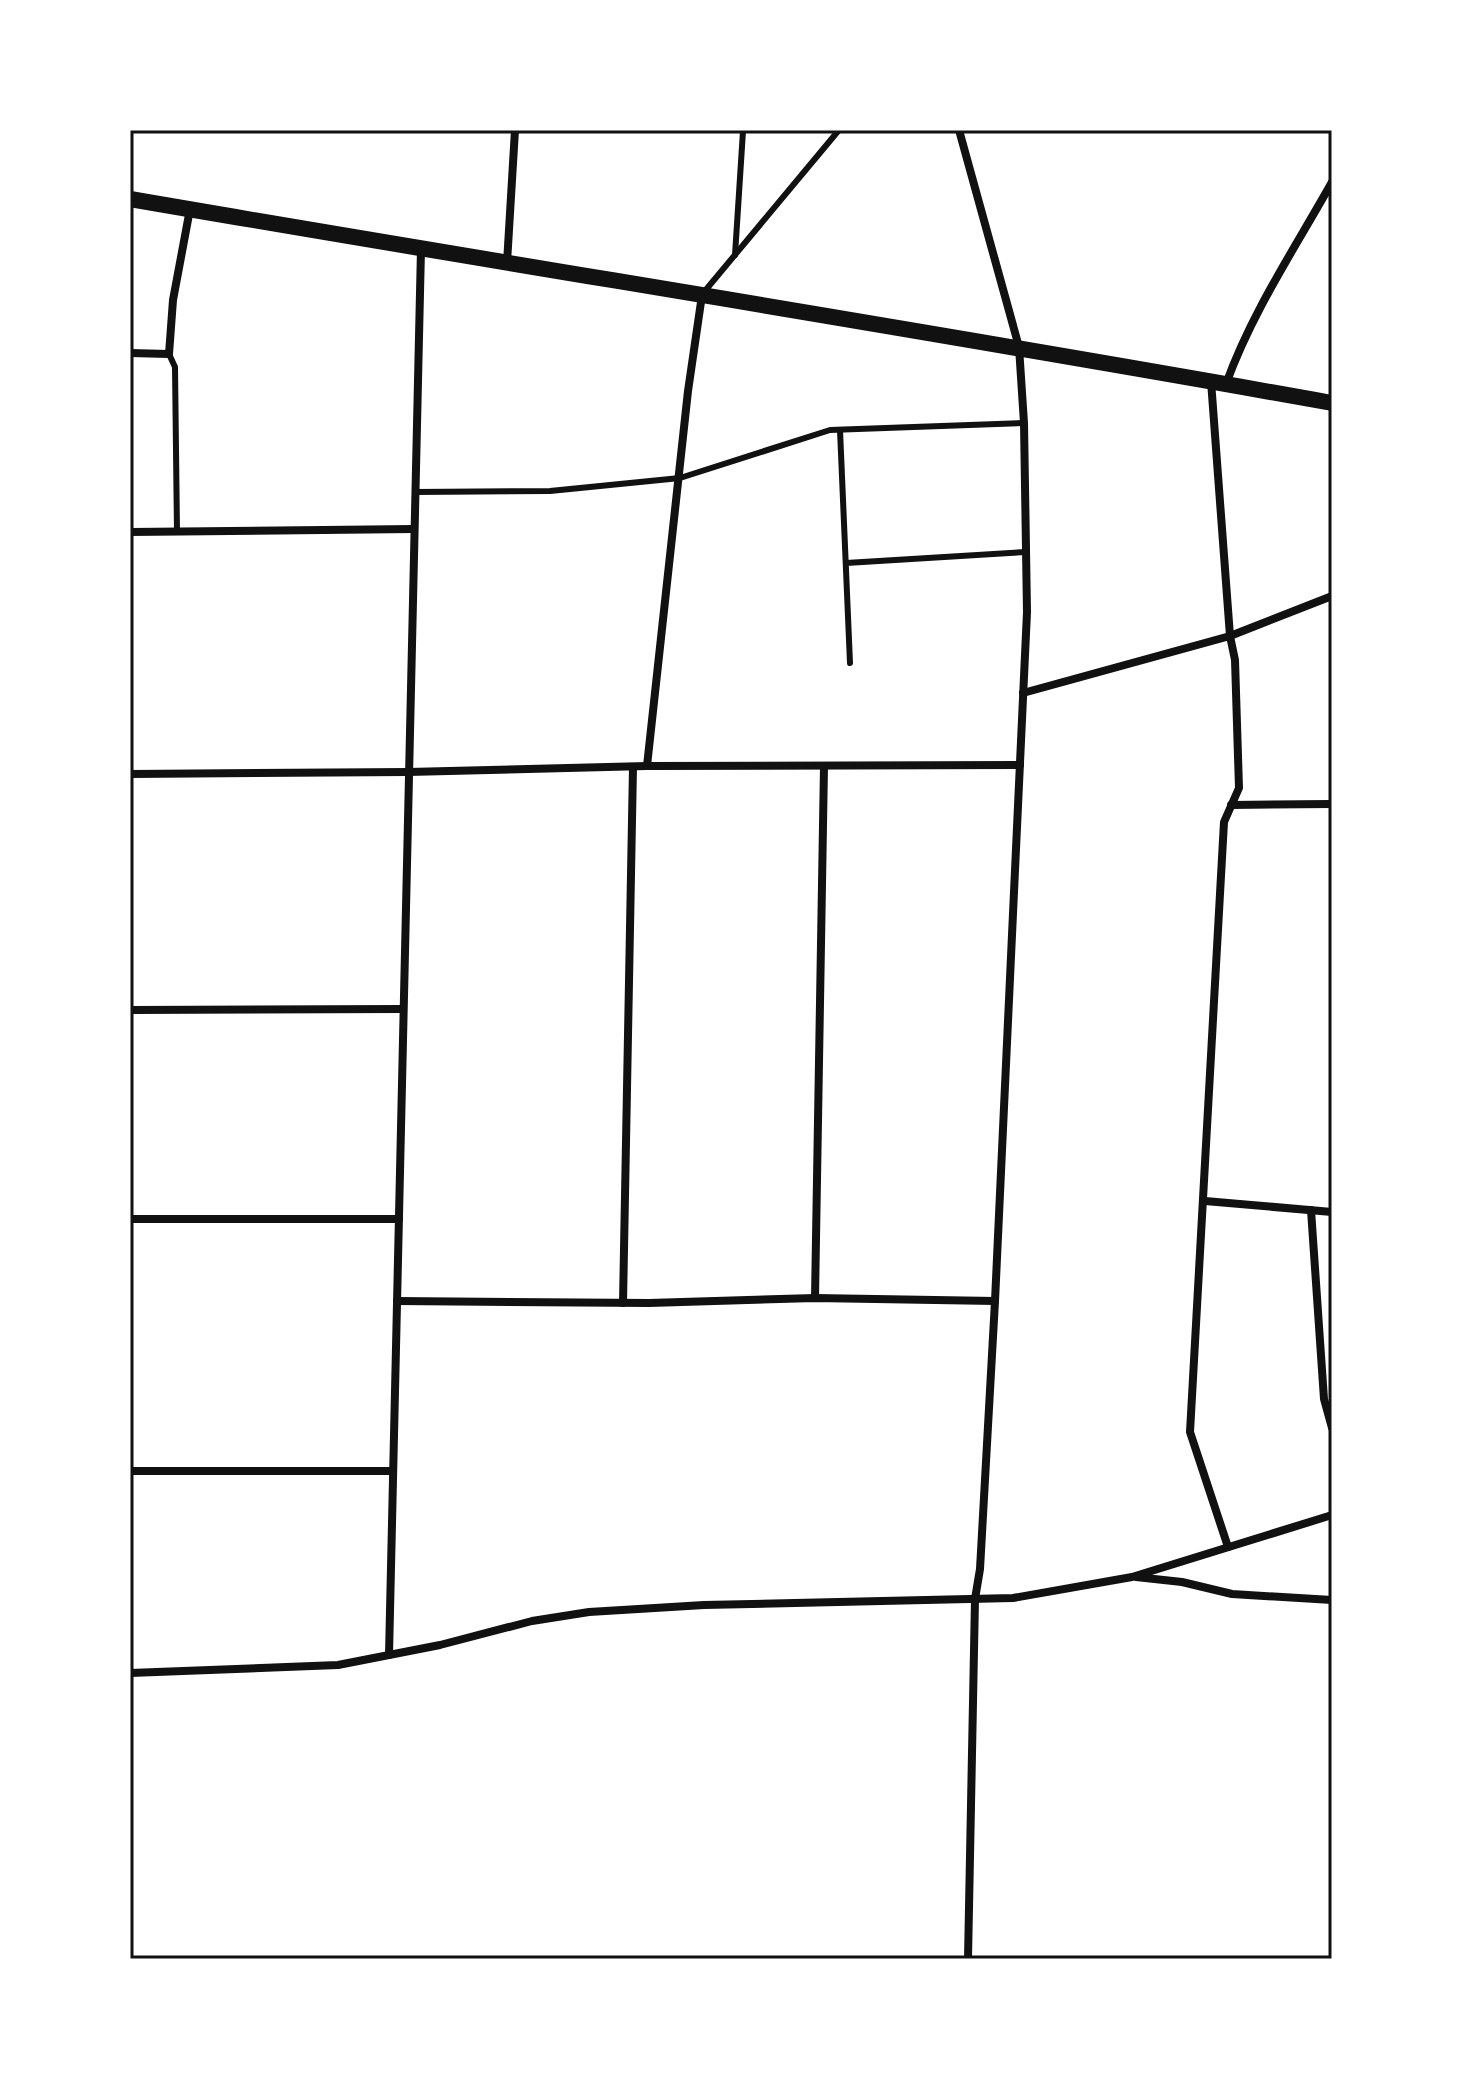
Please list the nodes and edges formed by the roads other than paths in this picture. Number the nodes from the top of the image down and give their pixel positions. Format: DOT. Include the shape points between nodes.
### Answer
graph roads {
  1 [pos="515,130"];
  2 [pos="839,130"];
  3 [pos="959,130"];
  4 [pos="743,131"];
  5 [pos="1332,182"];
  6 [pos="130,199"];
  7 [pos="190,209"];
  8 [pos="421,249"];
  9 [pos="735,255"];
  10 [pos="507,263"];
  11 [pos="702,295"];
  12 [pos="1019,347"];
  13 [pos="130,353"];
  14 [pos="169,354"];
  15 [pos="1218,383"];
  16 [pos="1332,403"];
  17 [pos="1024,423"];
  18 [pos="840,430"];
  19 [pos="680,478"];
  20 [pos="415,492"];
  21 [pos="414,529"];
  22 [pos="130,532"];
  23 [pos="177,532"];
  24 [pos="1026,552"];
  25 [pos="846,563"];
  26 [pos="1332,596"];
  27 [pos="1230,636"];
  28 [pos="850,663"];
  29 [pos="1023,693"];
  30 [pos="1020,765"];
  31 [pos="647,766"];
  32 [pos="824,766"];
  33 [pos="633,767"];
  34 [pos="408,772"];
  35 [pos="130,774"];
  36 [pos="1332,804"];
  37 [pos="1231,805"];
  38 [pos="403,1009"];
  39 [pos="130,1010"];
  40 [pos="1205,1201"];
  41 [pos="1311,1210"];
  42 [pos="1332,1212"];
  43 [pos="130,1219"];
  44 [pos="399,1219"];
  45 [pos="815,1298"];
  46 [pos="397,1301"];
  47 [pos="995,1301"];
  48 [pos="623,1303"];
  49 [pos="1332,1428"];
  50 [pos="130,1471"];
  51 [pos="393,1471"];
  52 [pos="1332,1515"];
  53 [pos="1228,1547"];
  54 [pos="1132,1577"];
  55 [pos="975,1599"];
  56 [pos="1332,1600"];
  57 [pos="389,1655"];
  58 [pos="130,1673"];
  59 [pos="968,1959"];
  1 -- 10 [label="street"];
  2 -- 9 [label="lane"];
  3 -- 12 [label="street"];
  4 -- 9 [label="lane"];
  5 -- 15 [label="street"];
  6 -- 7 [label="main road"];
  7 -- 8 [label="main road"];
  7 -- 14 [label="street"];
  8 -- 10 [label="main road"];
  8 -- 20 [label="street"];
  9 -- 11 [label="lane"];
  10 -- 11 [label="main road"];
  11 -- 12 [label="main road"];
  11 -- 19 [label="street"];
  12 -- 15 [label="main road"];
  12 -- 17 [label="street"];
  13 -- 14 [label="street"];
  14 -- 23 [label="lane" via="175,367"];
  15 -- 16 [label="main road"];
  15 -- 27 [label="street"];
  17 -- 18 [label="lane"];
  17 -- 24 [label="street"];
  18 -- 19 [label="lane"];
  18 -- 25 [label="lane"];
  19 -- 20 [label="lane" via="550,491"];
  19 -- 31 [label="street"];
  20 -- 21 [label="street"];
  21 -- 23 [label="street"];
  21 -- 34 [label="street"];
  22 -- 23 [label="street"];
  24 -- 25 [label="lane"];
  24 -- 29 [label="street"];
  25 -- 28 [label="lane"];
  26 -- 27 [label="street"];
  27 -- 29 [label="street"];
  27 -- 37 [label="street" via="1239,788"];
  29 -- 30 [label="street"];
  30 -- 32 [label="street"];
  30 -- 47 [label="street"];
  31 -- 32 [label="street"];
  31 -- 33 [label="street"];
  32 -- 45 [label="street"];
  33 -- 34 [label="street"];
  33 -- 48 [label="street"];
  34 -- 35 [label="street"];
  34 -- 38 [label="street"];
  36 -- 37 [label="street"];
  37 -- 40 [label="street" via="1224,822"];
  38 -- 39 [label="street"];
  38 -- 44 [label="street"];
  40 -- 41 [label="street"];
  40 -- 53 [label="street" via="1190,1432"];
  41 -- 42 [label="street"];
  41 -- 49 [label="street" via="1324,1399"];
  43 -- 44 [label="street"];
  44 -- 46 [label="street"];
  45 -- 47 [label="street"];
  45 -- 48 [label="street"];
  46 -- 48 [label="street"];
  46 -- 51 [label="street"];
  47 -- 55 [label="street"];
  50 -- 51 [label="street"];
  51 -- 57 [label="street"];
  52 -- 53 [label="street"];
  53 -- 54 [label="street"];
  54 -- 55 [label="street" via="1013,1598"];
  54 -- 56 [label="street" via="1232,1594"];
  55 -- 57 [label="street" via="589,1612"];
  55 -- 59 [label="street"];
  57 -- 58 [label="street" via="338,1665"];
}
